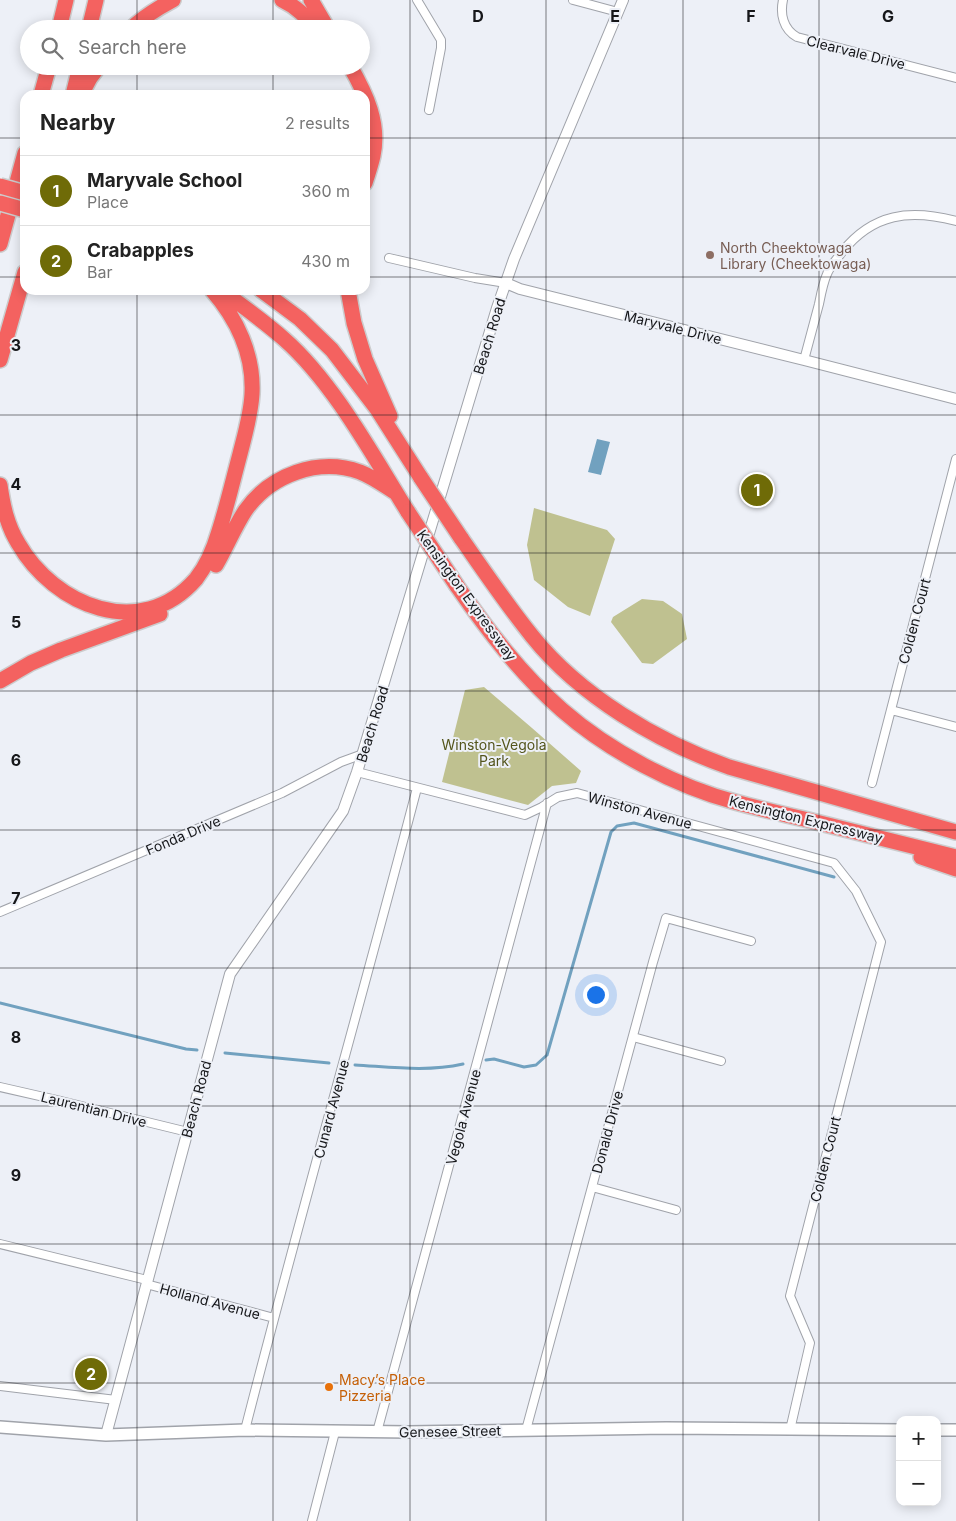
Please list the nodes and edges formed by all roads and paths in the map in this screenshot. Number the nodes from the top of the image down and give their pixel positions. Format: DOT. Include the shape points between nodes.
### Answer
graph roads {
  1 [pos="56,0"];
  2 [pos="66,0"];
  3 [pos="96,0"];
  4 [pos="172,0"];
  5 [pos="282,0"];
  6 [pos="311,0"];
  7 [pos="417,0"];
  8 [pos="573,0"];
  9 [pos="624,0"];
  10 [pos="783,0"];
  11 [pos="618,12"];
  12 [pos="55,20"];
  13 [pos="61,20"];
  14 [pos="91,20"];
  15 [pos="141,20"];
  16 [pos="309,20"];
  17 [pos="323,20"];
  18 [pos="46,75"];
  19 [pos="78,75"];
  20 [pos="92,75"];
  21 [pos="343,75"];
  22 [pos="355,75"];
  23 [pos="956,78"];
  24 [pos="42,90"];
  25 [pos="74,90"];
  26 [pos="84,90"];
  27 [pos="352,90"];
  28 [pos="364,90"];
  29 [pos="370,106"];
  30 [pos="429,110"];
  31 [pos="370,166"];
  32 [pos="20,171"];
  33 [pos="0,186"];
  34 [pos="20,192"];
  35 [pos="0,204"];
  36 [pos="20,209"];
  37 [pos="956,221"];
  38 [pos="0,244"];
  39 [pos="388,258"];
  40 [pos="506,283"];
  41 [pos="20,290"];
  42 [pos="216,295"];
  43 [pos="227,295"];
  44 [pos="268,295"];
  45 [pos="349,295"];
  46 [pos="0,360"];
  47 [pos="804,360"];
  48 [pos="956,399"];
  49 [pos="956,459"];
  50 [pos="413,465"];
  51 [pos="0,485"];
  52 [pos="396,493"];
  53 [pos="0,681"];
  54 [pos="891,710"];
  55 [pos="956,727"];
  56 [pos="363,754"];
  57 [pos="357,772"];
  58 [pos="872,783"];
  59 [pos="417,788"];
  60 [pos="548,803"];
  61 [pos="827,825"];
  62 [pos="956,832"];
  63 [pos="956,857"];
  64 [pos="956,870"];
  65 [pos="856,891"];
  66 [pos="0,912"];
  67 [pos="751,941"];
  68 [pos="633,1037"];
  69 [pos="721,1061"];
  70 [pos="0,1087"];
  71 [pos="188,1132"];
  72 [pos="592,1187"];
  73 [pos="676,1210"];
  74 [pos="0,1244"];
  75 [pos="147,1282"];
  76 [pos="274,1318"];
  77 [pos="0,1386"];
  78 [pos="116,1400"];
  79 [pos="0,1427"];
  80 [pos="245,1430"];
  81 [pos="526,1430"];
  82 [pos="790,1430"];
  83 [pos="896,1430"];
  84 [pos="941,1430"];
  85 [pos="956,1430"];
  86 [pos="335,1432"];
  87 [pos="377,1432"];
  88 [pos="106,1435"];
  89 [pos="312,1521"];
  1 -- 12 [label="highway"];
  2 -- 13 [label="highway"];
  3 -- 14 [label="highway"];
  4 -- 15 [label="highway"];
  5 -- 16 [label="highway"];
  6 -- 17 [label="highway"];
  7 -- 30 [label="street" via="441,40"];
  8 -- 11 [label="street"];
  9 -- 11 [label="street, Beach Road"];
  10 -- 23 [label="street, Clearvale Drive" via="783,21 797,36"];
  11 -- 40 [label="street, Beach Road"];
  18 -- 24 [label="highway"];
  19 -- 25 [label="highway"];
  20 -- 26 [label="highway"];
  21 -- 27 [label="highway"];
  22 -- 28 [label="highway"];
  29 -- 31 [label="highway" via="375,137"];
  32 -- 38 [label="highway"];
  33 -- 34 [label="highway, bridge"];
  35 -- 36 [label="highway, bridge"];
  37 -- 47 [label="street" via="925,214 894,217 876,223 851,241 826,275"];
  39 -- 40 [label="street, Maryvale Drive"];
  40 -- 47 [label="street, Maryvale Drive"];
  40 -- 56 [label="street, Beach Road"];
  41 -- 46 [label="highway"];
  42 -- 51 [label="highway" via="242,335 251,372 252,394 250,414 220,531 206,564 188,587 164,604 120,612 96,608 58,590 41,575 17,543 4,508"];
  43 -- 52 [label="highway, Kensington Expressway" via="285,340 313,370 335,398"];
  44 -- 50 [label="highway, Kensington Expressway" via="332,350 377,408"];
  45 -- 50 [label="highway" via="365,359"];
  47 -- 48 [label="street, Maryvale Drive"];
  49 -- 54 [label="street, Colden Court"];
  50 -- 62 [label="highway, Kensington Expressway, bridge" via="460,538 532,637 576,681 603,701 654,734 706,759"];
  52 -- 53 [label="highway" via="360,472 339,467 316,467 284,478 258,495 245,511 205,581 180,604 31,662"];
  52 -- 61 [label="highway, Kensington Expressway, bridge" via="481,620 519,667 563,711 605,742 691,787 734,802"];
  54 -- 55 [label="street"];
  54 -- 58 [label="street, Colden Court"];
  56 -- 57 [label="street, Beach Road"];
  56 -- 66 [label="street, Fonda Drive" via="282,793"];
  57 -- 59 [label="street, Winston Avenue"];
  57 -- 71 [label="street, Beach Road" via="343,811 230,974"];
  59 -- 60 [label="street, Winston Avenue" via="525,815"];
  59 -- 76 [label="street, Cunard Avenue"];
  60 -- 65 [label="street, Winston Avenue" via="577,793 834,863"];
  60 -- 87 [label="street, Vegola Avenue"];
  61 -- 63 [label="highway, Kensington Expressway"];
  61 -- 64 [label="highway"];
  65 -- 82 [label="street, Colden Court" via="881,942 790,1296 810,1343"];
  67 -- 68 [label="street, Donald Drive" via="666,918"];
  68 -- 69 [label="street"];
  68 -- 72 [label="street, Donald Drive"];
  70 -- 71 [label="street, Laurentian Drive"];
  71 -- 75 [label="street, Beach Road"];
  72 -- 73 [label="street"];
  72 -- 81 [label="street, Donald Drive"];
  74 -- 75 [label="street"];
  75 -- 76 [label="street, Holland Avenue"];
  75 -- 78 [label="street, Beach Road"];
  76 -- 80 [label="street, Cunard Avenue"];
  77 -- 78 [label="street"];
  78 -- 88 [label="street, Beach Road"];
  79 -- 88 [label="main road, Genesee Street"];
  80 -- 86 [label="main road, Genesee Street"];
  80 -- 88 [label="main road, Genesee Street"];
  81 -- 82 [label="main road, Genesee Street"];
  81 -- 87 [label="main road, Genesee Street"];
  82 -- 83 [label="main road, Genesee Street"];
  84 -- 85 [label="main road"];
  86 -- 87 [label="main road, Genesee Street"];
  86 -- 89 [label="street"];
}
